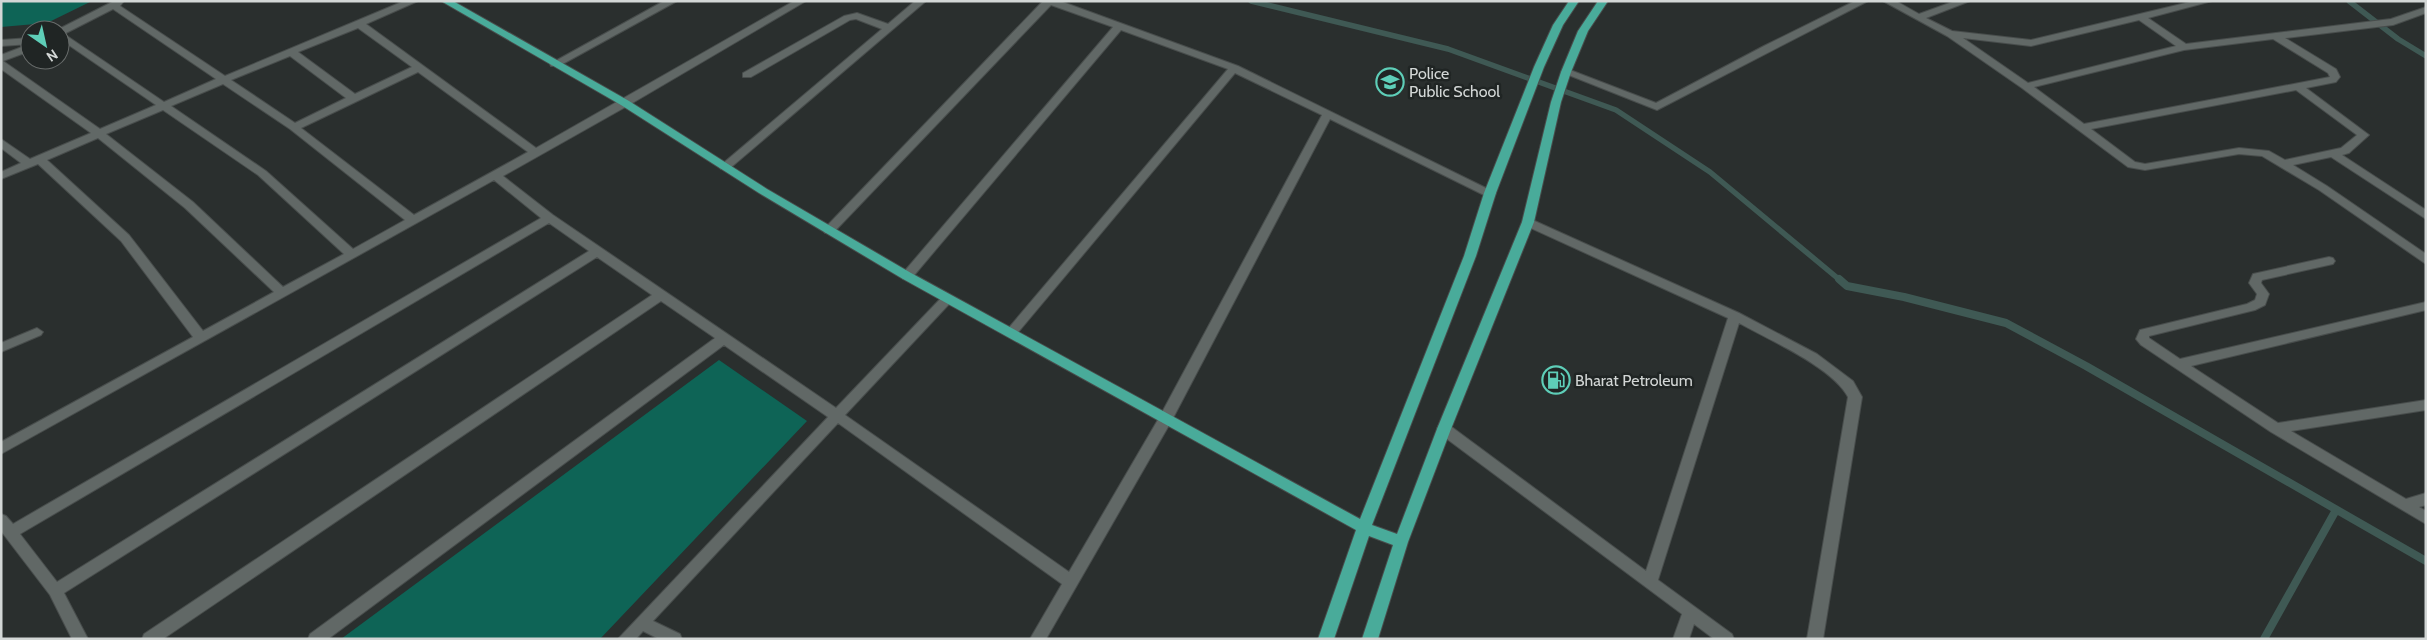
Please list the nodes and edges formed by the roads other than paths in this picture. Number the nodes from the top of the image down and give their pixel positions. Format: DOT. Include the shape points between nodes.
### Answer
graph roads {
  1 [pos="413,1"];
  2 [pos="446,1"];
  3 [pos="672,1"];
  4 [pos="802,1"];
  5 [pos="921,1"];
  6 [pos="1050,1"];
  7 [pos="1574,1"];
  8 [pos="1603,1"];
  9 [pos="1863,1"];
  10 [pos="1888,1"];
  11 [pos="1965,1"];
  12 [pos="2207,1"];
  13 [pos="117,3"];
  14 [pos="2426,10"];
  15 [pos="1920,17"];
  16 [pos="2142,18"];
  17 [pos="359,24"];
  18 [pos="1120,25"];
  19 [pos="889,28"];
  20 [pos="70,29"];
  21 [pos="1950,34"];
  22 [pos="2275,36"];
  23 [pos="70,41"];
  24 [pos="20,42"];
  25 [pos="1,43"];
  26 [pos="2184,47"];
  27 [pos="20,51"];
  28 [pos="291,52"];
  29 [pos="1,59"];
  30 [pos="1,64"];
  31 [pos="555,64"];
  32 [pos="418,68"];
  33 [pos="1234,68"];
  34 [pos="1566,72"];
  35 [pos="748,75"];
  36 [pos="223,80"];
  37 [pos="2026,86"];
  38 [pos="2297,86"];
  39 [pos="354,98"];
  40 [pos="625,103"];
  41 [pos="164,107"];
  42 [pos="1328,113"];
  43 [pos="294,127"];
  44 [pos="2081,128"];
  45 [pos="98,134"];
  46 [pos="1,142"];
  47 [pos="534,152"];
  48 [pos="2333,154"];
  49 [pos="35,162"];
  50 [pos="2283,164"];
  51 [pos="724,168"];
  52 [pos="494,175"];
  53 [pos="1,176"];
  54 [pos="1490,193"];
  55 [pos="2426,215"];
  56 [pos="549,218"];
  57 [pos="413,220"];
  58 [pos="1528,222"];
  59 [pos="829,230"];
  60 [pos="598,251"];
  61 [pos="351,254"];
  62 [pos="2426,260"];
  63 [pos="2329,261"];
  64 [pos="907,276"];
  65 [pos="282,293"];
  66 [pos="661,295"];
  67 [pos="947,299"];
  68 [pos="2426,306"];
  69 [pos="1736,316"];
  70 [pos="37,332"];
  71 [pos="1011,333"];
  72 [pos="201,338"];
  73 [pos="724,338"];
  74 [pos="1,348"];
  75 [pos="2178,364"];
  76 [pos="2426,406"];
  77 [pos="837,416"];
  78 [pos="1165,420"];
  79 [pos="2276,428"];
  80 [pos="1444,429"];
  81 [pos="1,449"];
  82 [pos="2426,499"];
  83 [pos="2404,505"];
  84 [pos="2426,518"];
  85 [pos="1,520"];
  86 [pos="1364,528"];
  87 [pos="12,532"];
  88 [pos="1401,542"];
  89 [pos="1650,581"];
  90 [pos="1071,582"];
  91 [pos="55,591"];
  92 [pos="1690,612"];
  93 [pos="642,623"];
  94 [pos="80,639"];
  95 [pos="150,639"];
  96 [pos="316,639"];
  97 [pos="626,639"];
  98 [pos="674,639"];
  99 [pos="1038,639"];
  100 [pos="1326,639"];
  101 [pos="1370,639"];
  102 [pos="1681,639"];
  103 [pos="1726,639"];
  104 [pos="1815,639"];
  1 -- 17 [label="street"];
  2 -- 31 [label="main road"];
  3 -- 31 [label="street"];
  4 -- 40 [label="street"];
  5 -- 19 [label="street"];
  6 -- 18 [label="street"];
  6 -- 59 [label="street"];
  7 -- 54 [label="main road" via="1558,25 1539,67"];
  8 -- 34 [label="main road" via="1583,31"];
  9 -- 34 [label="street" via="1657,107"];
  10 -- 15 [label="street"];
  11 -- 15 [label="street"];
  12 -- 16 [label="street"];
  13 -- 20 [label="street"];
  13 -- 36 [label="street"];
  14 -- 22 [label="street" via="2393,22"];
  15 -- 21 [label="street"];
  16 -- 21 [label="street" via="2031,43"];
  16 -- 26 [label="street"];
  17 -- 28 [label="street"];
  17 -- 32 [label="street"];
  18 -- 33 [label="street"];
  18 -- 64 [label="street"];
  19 -- 35 [label="street" via="857,16 847,18"];
  19 -- 51 [label="street"];
  21 -- 37 [label="street"];
  22 -- 26 [label="street"];
  22 -- 38 [label="street" via="2334,74 2332,80"];
  23 -- 41 [label="street"];
  24 -- 25 [label="street"];
  26 -- 37 [label="street"];
  27 -- 29 [label="street"];
  28 -- 36 [label="street"];
  28 -- 39 [label="street"];
  30 -- 45 [label="street"];
  31 -- 40 [label="main road"];
  32 -- 39 [label="street"];
  32 -- 47 [label="street"];
  33 -- 42 [label="street"];
  33 -- 71 [label="street"];
  34 -- 58 [label="main road"];
  36 -- 41 [label="street"];
  36 -- 43 [label="street"];
  37 -- 44 [label="street"];
  38 -- 44 [label="street"];
  38 -- 48 [label="street" via="2364,135 2345,151"];
  39 -- 43 [label="street"];
  40 -- 47 [label="street"];
  40 -- 51 [label="main road"];
  41 -- 45 [label="street"];
  41 -- 61 [label="street" via="262,173"];
  42 -- 54 [label="street"];
  42 -- 78 [label="street"];
  43 -- 57 [label="street"];
  44 -- 50 [label="street" via="2125,161 2138,166 2163,165 2239,151 2265,153"];
  45 -- 49 [label="street"];
  45 -- 65 [label="street" via="189,205"];
  46 -- 49 [label="street"];
  47 -- 52 [label="street"];
  48 -- 50 [label="street"];
  48 -- 55 [label="street"];
  49 -- 53 [label="street"];
  49 -- 72 [label="street" via="125,238"];
  50 -- 62 [label="street"];
  51 -- 59 [label="main road"];
  52 -- 56 [label="street"];
  52 -- 57 [label="street"];
  54 -- 86 [label="main road" via="1470,256"];
  56 -- 60 [label="street"];
  56 -- 87 [label="street"];
  57 -- 61 [label="street"];
  58 -- 69 [label="street"];
  58 -- 80 [label="main road"];
  59 -- 64 [label="main road"];
  60 -- 66 [label="street"];
  60 -- 91 [label="street"];
  61 -- 65 [label="street"];
  63 -- 75 [label="street" via="2257,277 2255,283 2263,294 2261,302 2251,307 2144,332 2144,342"];
  64 -- 67 [label="main road"];
  65 -- 72 [label="street"];
  66 -- 73 [label="street"];
  66 -- 95 [label="street"];
  67 -- 71 [label="main road"];
  67 -- 77 [label="street"];
  68 -- 75 [label="street"];
  69 -- 89 [label="street"];
  69 -- 104 [label="street" via="1834,371 1848,384 1855,397"];
  70 -- 74 [label="street"];
  71 -- 78 [label="main road"];
  72 -- 81 [label="street"];
  73 -- 77 [label="street"];
  73 -- 96 [label="street"];
  75 -- 79 [label="street"];
  76 -- 79 [label="street"];
  77 -- 90 [label="street"];
  77 -- 93 [label="street"];
  78 -- 86 [label="main road"];
  78 -- 90 [label="street"];
  79 -- 83 [label="street"];
  80 -- 88 [label="main road"];
  80 -- 89 [label="street"];
  82 -- 83 [label="street"];
  83 -- 84 [label="street"];
  85 -- 87 [label="street"];
  86 -- 88 [label="main road"];
  86 -- 100 [label="main road"];
  87 -- 91 [label="street"];
  88 -- 101 [label="main road"];
  89 -- 92 [label="street"];
  90 -- 99 [label="street"];
  91 -- 94 [label="street"];
  92 -- 102 [label="street"];
  92 -- 103 [label="street"];
  93 -- 97 [label="street"];
  93 -- 98 [label="street"];
}
